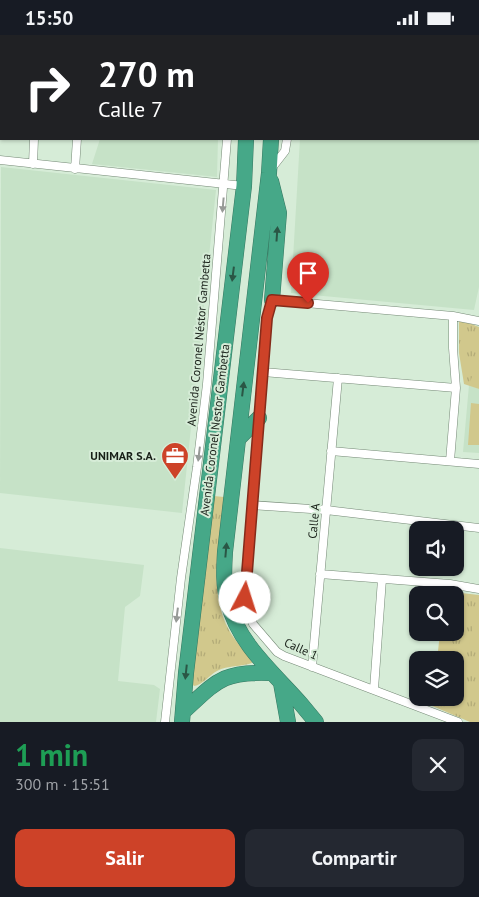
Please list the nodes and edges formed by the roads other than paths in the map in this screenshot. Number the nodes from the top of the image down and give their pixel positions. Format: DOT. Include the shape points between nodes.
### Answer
graph roads {
  1 [pos="34,140"];
  2 [pos="77,140"];
  3 [pos="228,140"];
  4 [pos="246,140"];
  5 [pos="271,140"];
  6 [pos="287,140"];
  7 [pos="0,160"];
  8 [pos="33,163"];
  9 [pos="75,169"];
  10 [pos="269,173"];
  11 [pos="225,185"];
  12 [pos="244,186"];
  13 [pos="272,300"];
  14 [pos="453,316"];
  15 [pos="479,321"];
  16 [pos="263,372"];
  17 [pos="338,378"];
  18 [pos="456,388"];
  19 [pos="259,417"];
  20 [pos="238,439"];
  21 [pos="332,451"];
  22 [pos="450,461"];
  23 [pos="479,464"];
  24 [pos="252,505"];
  25 [pos="326,510"];
  26 [pos="479,528"];
  27 [pos="320,575"];
  28 [pos="382,579"];
  29 [pos="479,589"];
  30 [pos="312,667"];
  31 [pos="276,678"];
  32 [pos="374,689"];
  33 [pos="182,717"];
  34 [pos="165,722"];
  35 [pos="288,722"];
  36 [pos="316,722"];
  37 [pos="458,722"];
  1 -- 8 [label="street"];
  2 -- 9 [label="street"];
  3 -- 11 [label="street, Avenida Coronel Néstor Gambetta"];
  4 -- 12 [label="highway, Avenida Coronel Nestor Gambetta"];
  5 -- 10 [label="highway, Avenida Coronel Nestor Gambetta"];
  6 -- 10 [label="street" via="285,151"];
  7 -- 8 [label="street"];
  8 -- 9 [label="street"];
  9 -- 11 [label="street"];
  13 -- 10 [label="highway, one-way" via="279,213"];
  20 -- 10 [label="highway, Avenida Coronel Nestor Gambetta, one-way"];
  11 -- 12 [label="street"];
  11 -- 34 [label="street, Avenida Coronel Néstor Gambetta, one-way" via="198,467 181,578"];
  12 -- 33 [label="highway, Avenida Coronel Nestor Gambetta, one-way"];
  13 -- 14 [label="street"];
  13 -- 16 [label="street, Calle 1" via="267,318"];
  14 -- 15 [label="street"];
  14 -- 18 [label="street"];
  16 -- 17 [label="street"];
  16 -- 19 [label="street, Calle 1"];
  17 -- 18 [label="street"];
  17 -- 21 [label="street, Calle A"];
  18 -- 22 [label="street"];
  19 -- 20 [label="highway"];
  19 -- 24 [label="street, Calle 1"];
  31 -- 20 [label="highway, Avenida Coronel Nestor Gambetta, one-way" via="233,619 225,587 225,552"];
  21 -- 22 [label="street"];
  21 -- 25 [label="street, Calle A"];
  22 -- 23 [label="street"];
  24 -- 25 [label="street"];
  24 -- 30 [label="street, Calle 1" via="245,598 253,624 277,652"];
  25 -- 26 [label="street"];
  25 -- 27 [label="street, Calle A"];
  27 -- 28 [label="street"];
  27 -- 30 [label="street, Calle A"];
  28 -- 29 [label="street"];
  28 -- 32 [label="street"];
  30 -- 32 [label="street, Calle 1"];
  31 -- 33 [label="highway" via="252,672 226,677 208,689"];
  31 -- 35 [label="highway"];
  31 -- 36 [label="highway, Avenida Coronel Nestor Gambetta"];
  32 -- 37 [label="street, Calle 1"];
}
